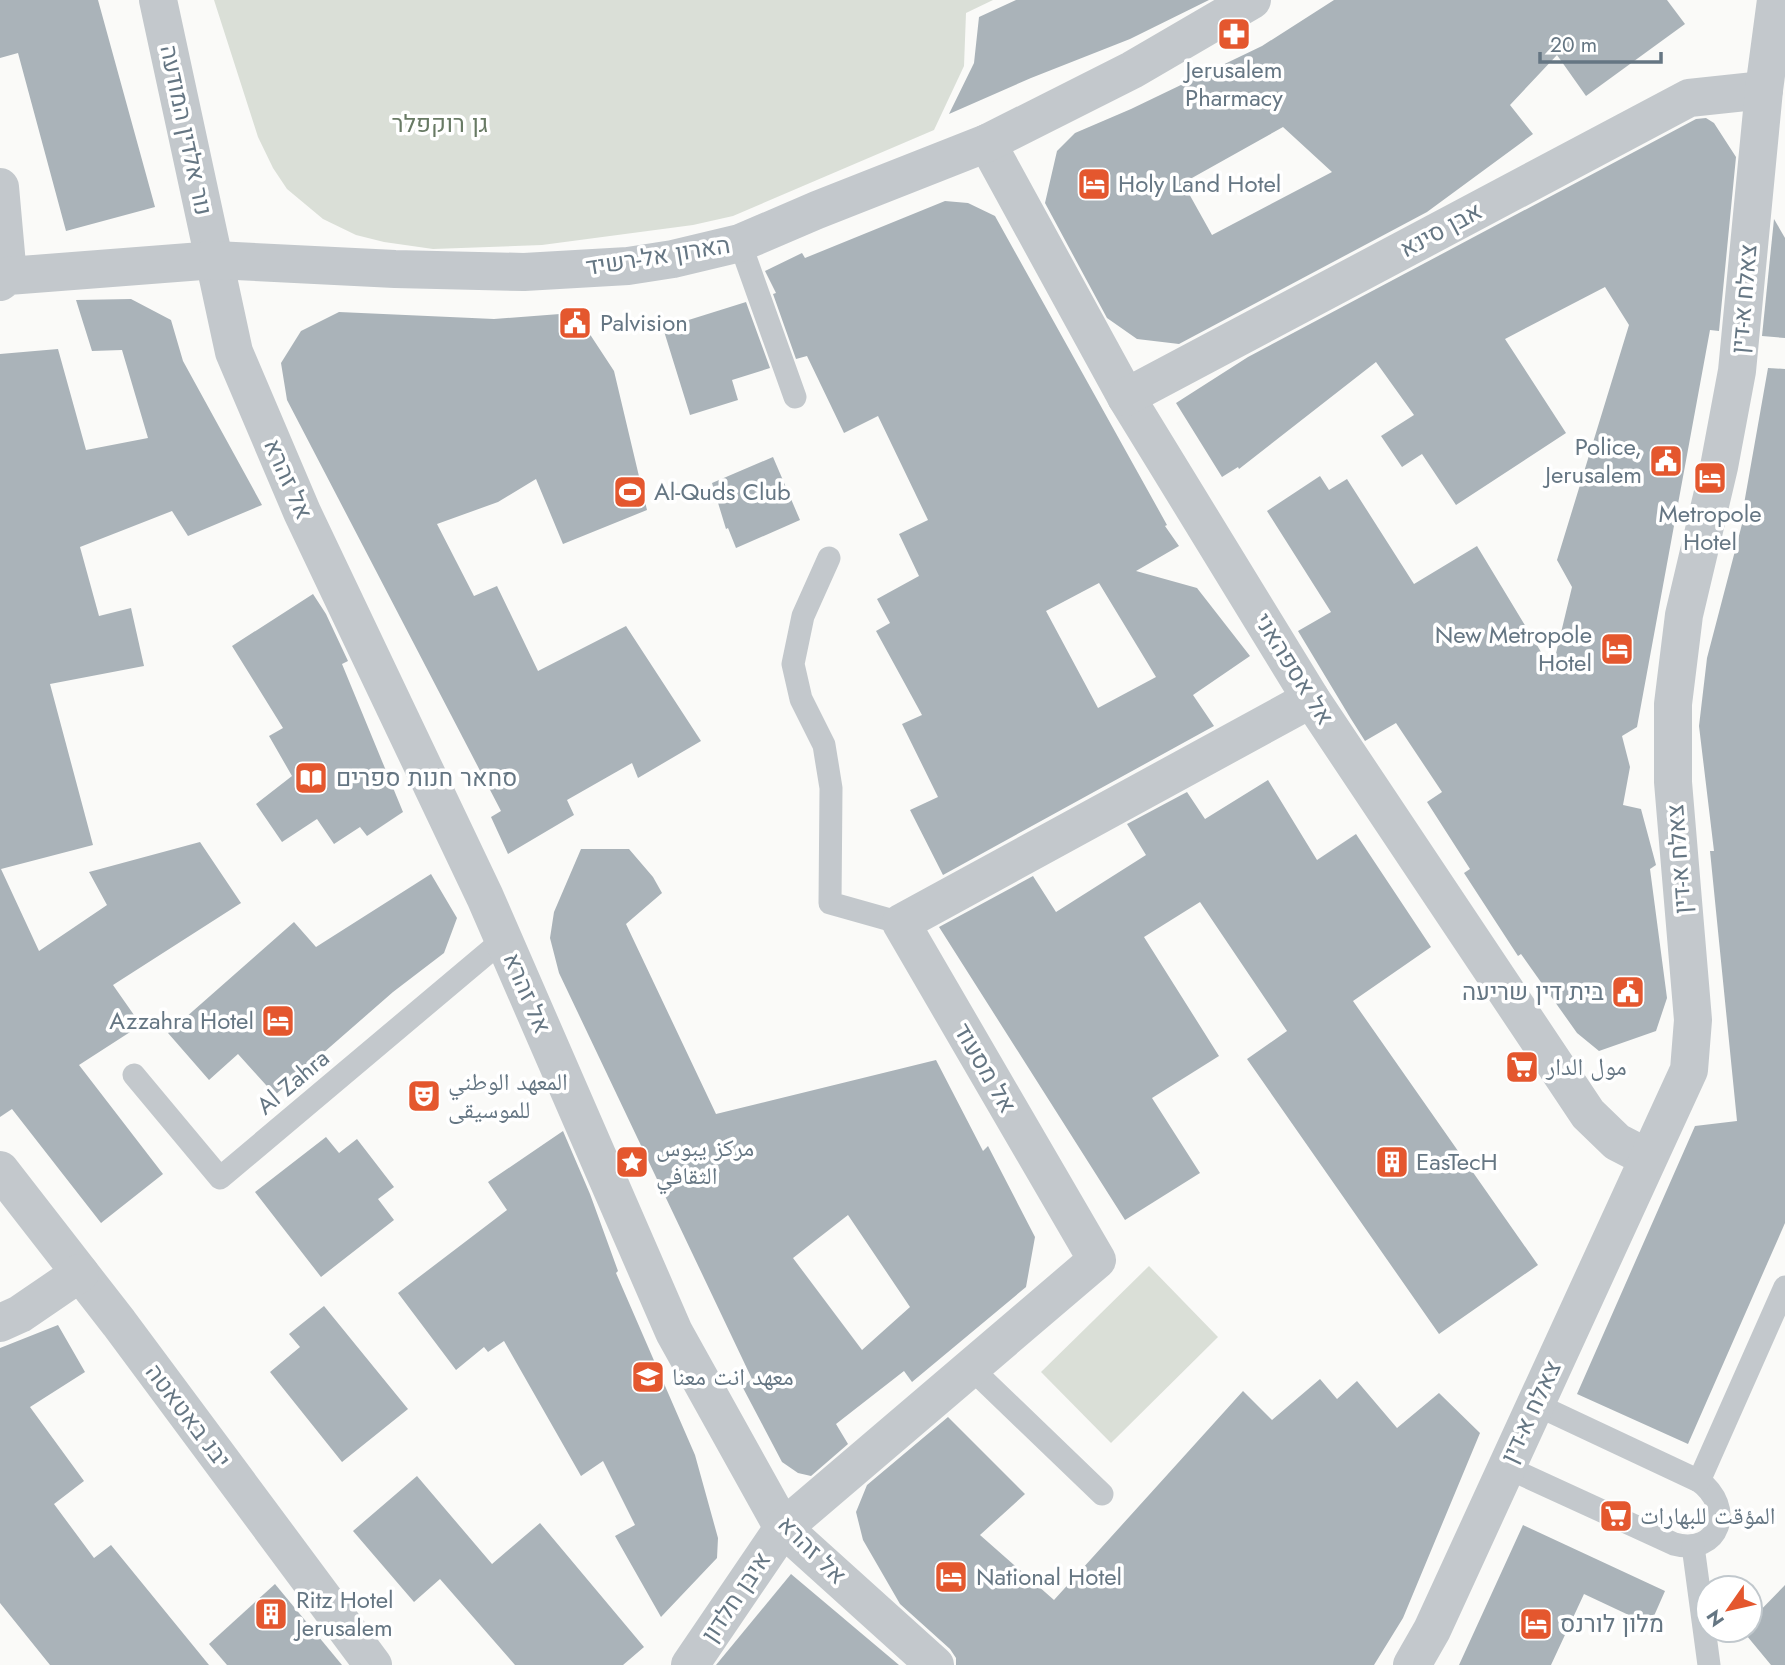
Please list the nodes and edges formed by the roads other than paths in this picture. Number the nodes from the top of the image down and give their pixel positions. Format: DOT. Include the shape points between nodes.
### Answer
graph roads {
  1 [pos="158,0"];
  2 [pos="1252,0"];
  3 [pos="1776,0"];
  4 [pos="1764,90"];
  5 [pos="987,143"];
  6 [pos="1,192"];
  7 [pos="740,243"];
  8 [pos="215,260"];
  9 [pos="4,279"];
  10 [pos="795,397"];
  11 [pos="1126,397"];
  12 [pos="829,558"];
  13 [pos="1311,699"];
  14 [pos="901,923"];
  15 [pos="504,939"];
  16 [pos="134,1075"];
  17 [pos="1648,1158"];
  18 [pos="0,1170"];
  19 [pos="80,1273"];
  20 [pos="1785,1287"];
  21 [pos="0,1323"];
  22 [pos="971,1368"];
  23 [pos="1535,1404"];
  24 [pos="1506,1467"];
  25 [pos="1699,1481"];
  26 [pos="1102,1494"];
  27 [pos="783,1528"];
  28 [pos="1693,1546"];
  29 [pos="373,1665"];
  30 [pos="690,1665"];
  31 [pos="935,1665"];
  32 [pos="1412,1665"];
  33 [pos="1709,1665"];
  1 -- 8 [label="street, נור אלדין המודעה"];
  2 -- 5 [label="street, הארון אל-רשיד" via="1132,70"];
  3 -- 4 [label="street, צאלח א-דין"];
  4 -- 11 [label="street, אבן סינא" via="1689,99"];
  4 -- 17 [label="street, צאלח א-דין" via="1737,371 1684,615 1673,704 1673,782 1693,1020 1689,1070"];
  5 -- 7 [label="street, הארון אל-רשיד"];
  5 -- 11 [label="street, אל אספהאני"];
  6 -- 9 [label="street"];
  7 -- 8 [label="street, הארון אל-רשיד" via="628,266 524,272"];
  7 -- 10 [label="lane"];
  8 -- 9 [label="street, הארון אל-רשיד"];
  8 -- 15 [label="street, אל זהרא" via="239,364 302,512"];
  11 -- 13 [label="street, אל אספהאני"];
  12 -- 14 [label="lane" via="803,616 793,664 801,699 824,745 831,788 830,903"];
  13 -- 14 [label="street"];
  13 -- 17 [label="street, אל אספהאני" via="1588,1114 1617,1142"];
  14 -- 22 [label="street, אל מסעוד" via="1097,1261"];
  15 -- 16 [label="lane, Al Zahra" via="220,1178"];
  15 -- 27 [label="street, אל זהרא" via="674,1332"];
  17 -- 23 [label="street, צאלח א-דין"];
  18 -- 19 [label="street, יבנ באטאטה"];
  19 -- 21 [label="street"];
  19 -- 29 [label="street, יבנ באטאטה"];
  20 -- 25 [label="lane"];
  22 -- 26 [label="lane"];
  22 -- 27 [label="street, אל מסעוד"];
  23 -- 24 [label="street, צאלח א-דין"];
  23 -- 25 [label="lane"];
  24 -- 28 [label="lane" via="1674,1544"];
  24 -- 32 [label="street, צאלח א-דין"];
  25 -- 28 [label="lane" via="1714,1495 1720,1515 1714,1532"];
  27 -- 30 [label="street, איבן חלדון"];
  27 -- 31 [label="street, אל זהרא"];
  28 -- 33 [label="lane"];
}
